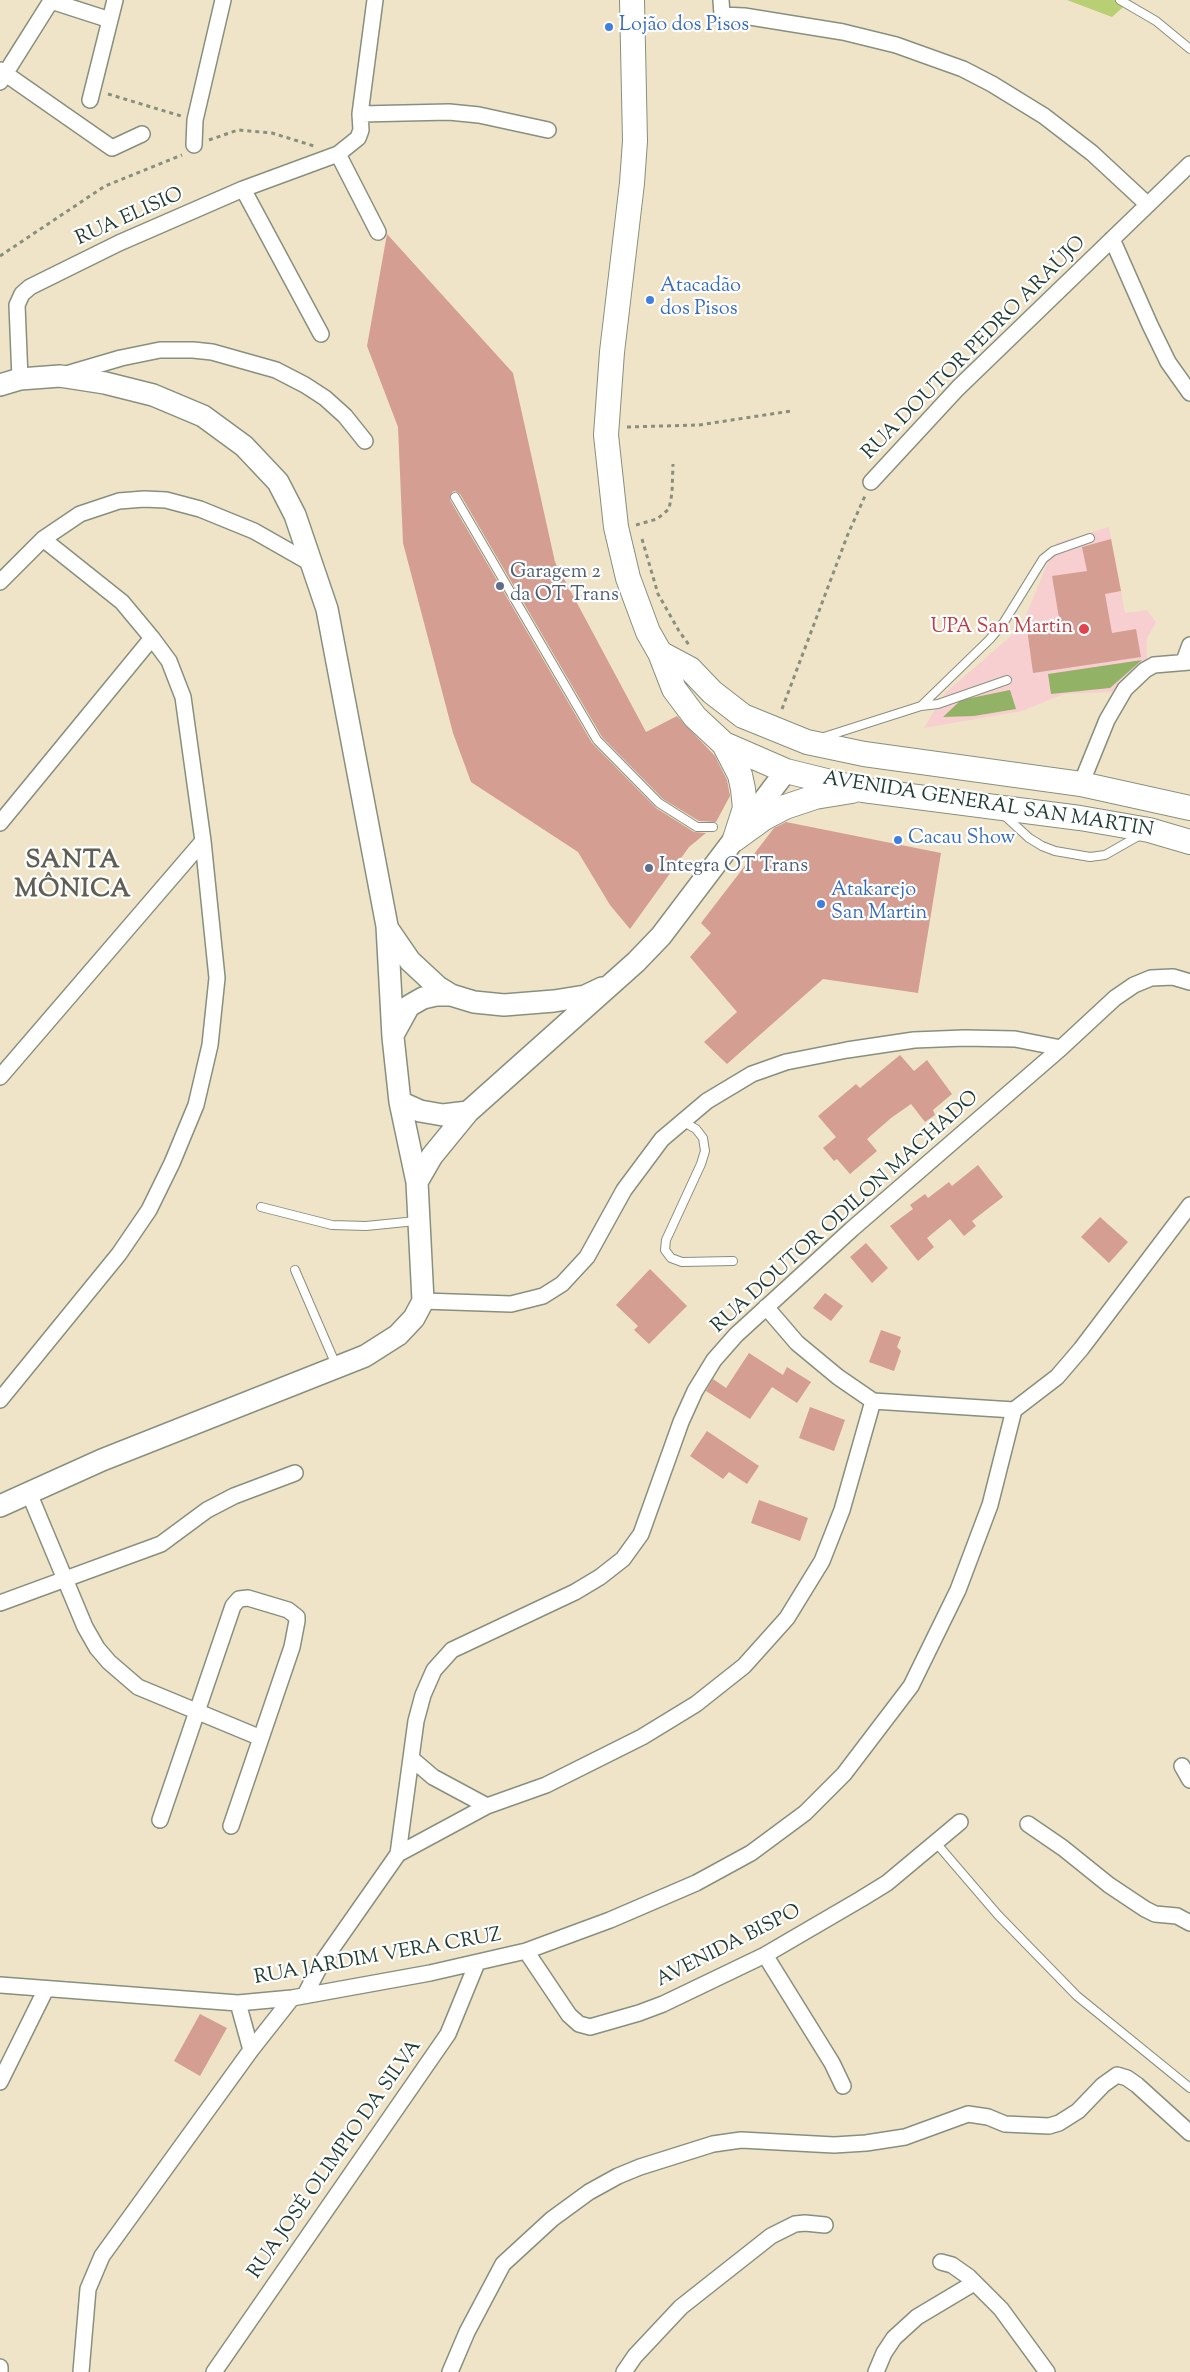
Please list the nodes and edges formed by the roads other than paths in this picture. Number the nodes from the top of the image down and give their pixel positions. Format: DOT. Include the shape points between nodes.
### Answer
graph roads {
  1 [pos="115,0"];
  2 [pos="224,0"];
  3 [pos="375,0"];
  4 [pos="632,0"];
  5 [pos="721,0"];
  6 [pos="1120,0"];
  7 [pos="110,20"];
  8 [pos="1190,49"];
  9 [pos="2,75"];
  10 [pos="92,95"];
  11 [pos="360,114"];
  12 [pos="548,130"];
  13 [pos="142,134"];
  14 [pos="194,145"];
  15 [pos="347,147"];
  16 [pos="1190,164"];
  17 [pos="243,189"];
  18 [pos="1147,204"];
  19 [pos="378,232"];
  20 [pos="1112,239"];
  21 [pos="321,334"];
  22 [pos="60,376"];
  23 [pos="10,382"];
  24 [pos="1190,393"];
  25 [pos="365,441"];
  26 [pos="872,482"];
  27 [pos="455,496"];
  28 [pos="1090,538"];
  29 [pos="43,539"];
  30 [pos="312,564"];
  31 [pos="0,582"];
  32 [pos="152,638"];
  33 [pos="1190,645"];
  34 [pos="660,653"];
  35 [pos="1187,662"];
  36 [pos="1008,680"];
  37 [pos="920,706"];
  38 [pos="807,742"];
  39 [pos="724,744"];
  40 [pos="864,754"];
  41 [pos="786,771"];
  42 [pos="1081,784"];
  43 [pos="863,790"];
  44 [pos="995,807"];
  45 [pos="1190,808"];
  46 [pos="0,822"];
  47 [pos="713,827"];
  48 [pos="1149,830"];
  49 [pos="735,839"];
  50 [pos="203,841"];
  51 [pos="1190,842"];
  52 [pos="386,926"];
  53 [pos="1190,982"];
  54 [pos="612,984"];
  55 [pos="451,996"];
  56 [pos="393,1037"];
  57 [pos="1061,1048"];
  58 [pos="0,1077"];
  59 [pos="400,1102"];
  60 [pos="468,1112"];
  61 [pos="682,1121"];
  62 [pos="417,1182"];
  63 [pos="1190,1205"];
  64 [pos="261,1207"];
  65 [pos="419,1220"];
  66 [pos="734,1261"];
  67 [pos="295,1270"];
  68 [pos="423,1301"];
  69 [pos="766,1307"];
  70 [pos="337,1367"];
  71 [pos="0,1400"];
  72 [pos="873,1400"];
  73 [pos="1014,1410"];
  74 [pos="296,1473"];
  75 [pos="29,1493"];
  76 [pos="0,1506"];
  77 [pos="65,1580"];
  78 [pos="0,1603"];
  79 [pos="198,1712"];
  80 [pos="261,1738"];
  81 [pos="412,1759"];
  82 [pos="1182,1766"];
  83 [pos="1190,1780"];
  84 [pos="487,1806"];
  85 [pos="160,1820"];
  86 [pos="960,1822"];
  87 [pos="1028,1824"];
  88 [pos="231,1826"];
  89 [pos="937,1844"];
  90 [pos="398,1854"];
  91 [pos="1190,1923"];
  92 [pos="526,1951"];
  93 [pos="765,1955"];
  94 [pos="477,1963"];
  95 [pos="0,1985"];
  96 [pos="46,1989"];
  97 [pos="299,1996"];
  98 [pos="238,2003"];
  99 [pos="251,2050"];
  100 [pos="0,2082"];
  101 [pos="843,2086"];
  102 [pos="1190,2088"];
  103 [pos="1190,2133"];
  104 [pos="825,2226"];
  105 [pos="941,2262"];
  106 [pos="974,2283"];
  107 [pos="0,2367"];
  108 [pos="0,2372"];
  109 [pos="81,2372"];
  110 [pos="214,2372"];
  111 [pos="450,2372"];
  112 [pos="624,2372"];
  113 [pos="876,2372"];
  114 [pos="1047,2372"];
  1 -- 7 [label="street"];
  2 -- 14 [label="street" via="195,120"];
  3 -- 11 [label="street"];
  4 -- 34 [label="main road, AVENIDA GENERAL SAN MARTIN" via="635,140 607,425 627,526 628,578 648,632"];
  5 -- 18 [label="street" via="722,15 852,34 896,45 962,69 1044,116 1092,153"];
  6 -- 8 [label="lane" via="1156,21"];
  7 -- 9 [label="street" via="51,1"];
  7 -- 10 [label="street"];
  9 -- 13 [label="street" via="112,148"];
  11 -- 12 [label="street" via="449,112"];
  11 -- 15 [label="street" via="361,130"];
  15 -- 17 [label="street, RUA ELISIO"];
  15 -- 19 [label="street"];
  16 -- 18 [label="street, RUA DOUTOR PEDRO ARAÚJO"];
  17 -- 21 [label="street"];
  17 -- 23 [label="street, RUA ELISIO" via="119,243 30,287 17,305"];
  18 -- 20 [label="street, RUA DOUTOR PEDRO ARAÚJO"];
  20 -- 24 [label="street" via="1168,362"];
  20 -- 26 [label="street, RUA DOUTOR PEDRO ARAÚJO" via="958,388"];
  22 -- 23 [label="main road"];
  22 -- 25 [label="street" via="160,350 212,352 276,370 305,385 345,416"];
  22 -- 30 [label="main road" via="153,395 203,416 244,446 278,482 296,515"];
  27 -- 47 [label="lane" via="597,740 659,803 698,827"];
  28 -- 37 [label="lane" via="1053,551 1043,559 990,639"];
  29 -- 30 [label="street" via="80,514 119,501 166,500 200,509 254,531"];
  29 -- 31 [label="street"];
  29 -- 32 [label="street" via="122,602"];
  30 -- 52 [label="main road" via="327,609"];
  32 -- 46 [label="street"];
  32 -- 50 [label="street" via="168,661 183,698"];
  33 -- 35 [label="street"];
  34 -- 38 [label="main road, AVENIDA GENERAL SAN MARTIN" via="690,669 712,692 743,716"];
  34 -- 39 [label="main road, AVENIDA GENERAL SAN MARTIN" via="674,689 695,717"];
  35 -- 42 [label="street" via="1154,665 1125,689 1107,720"];
  36 -- 37 [label="lane" via="938,704"];
  37 -- 38 [label="lane"];
  38 -- 40 [label="main road, AVENIDA GENERAL SAN MARTIN"];
  39 -- 41 [label="main road, AVENIDA GENERAL SAN MARTIN"];
  39 -- 49 [label="main road" via="740,775 743,789 745,808"];
  40 -- 41 [label="main road"];
  40 -- 42 [label="main road, AVENIDA GENERAL SAN MARTIN"];
  41 -- 43 [label="main road, AVENIDA GENERAL SAN MARTIN"];
  41 -- 49 [label="main road"];
  42 -- 45 [label="main road, AVENIDA GENERAL SAN MARTIN"];
  43 -- 44 [label="main road, AVENIDA GENERAL SAN MARTIN"];
  43 -- 49 [label="main road" via="815,797 785,807"];
  44 -- 48 [label="main road, AVENIDA GENERAL SAN MARTIN"];
  44 -- 48 [label="lane" via="1042,846 1090,857 1111,852"];
  48 -- 51 [label="main road, AVENIDA GENERAL SAN MARTIN"];
  49 -- 54 [label="main road" via="661,936"];
  50 -- 58 [label="street"];
  50 -- 71 [label="street" via="217,978 210,1045 196,1105 149,1210 119,1254"];
  52 -- 55 [label="main road" via="410,961"];
  52 -- 56 [label="main road"];
  53 -- 57 [label="street, RUA DOUTOR ODILON MACHADO" via="1173,977 1151,978 1134,985 1115,998"];
  54 -- 55 [label="main road" via="585,996 529,1004 474,1002"];
  54 -- 60 [label="main road"];
  55 -- 56 [label="main road" via="423,998 409,1006"];
  56 -- 59 [label="main road"];
  57 -- 61 [label="street" via="1015,1040 964,1038 914,1040 846,1050 786,1062 752,1074"];
  57 -- 69 [label="street, RUA DOUTOR ODILON MACHADO"];
  59 -- 60 [label="main road" via="420,1111 443,1115"];
  59 -- 62 [label="main road"];
  60 -- 62 [label="main road" via="432,1156"];
  61 -- 66 [label="lane" via="704,1138 705,1150 666,1240 665,1250 671,1258 682,1262"];
  61 -- 68 [label="street" via="662,1139 624,1190 587,1257 562,1284 543,1296 511,1304"];
  62 -- 65 [label="main road"];
  63 -- 73 [label="street" via="1063,1370"];
  64 -- 65 [label="lane" via="332,1224 366,1226"];
  65 -- 68 [label="main road"];
  67 -- 70 [label="lane"];
  68 -- 70 [label="main road" via="414,1318 398,1335 365,1356"];
  69 -- 72 [label="street" via="797,1343 838,1377"];
  69 -- 81 [label="street, RUA DOUTOR ODILON MACHADO" via="714,1360 695,1391 641,1534 623,1559 575,1592 452,1650 434,1670 423,1695"];
  70 -- 75 [label="main road" via="102,1460"];
  72 -- 73 [label="street"];
  72 -- 84 [label="street" via="842,1510 822,1561 787,1618 744,1666 696,1704 642,1737 546,1785"];
  73 -- 92 [label="street, RUA JARDIM VERA CRUZ" via="990,1505 958,1590 911,1686 844,1774 804,1813 751,1853 696,1883"];
  74 -- 77 [label="street" via="234,1496 207,1510 161,1544"];
  75 -- 76 [label="main road"];
  75 -- 77 [label="street"];
  77 -- 78 [label="street"];
  77 -- 79 [label="street" via="85,1628 109,1662 138,1687"];
  79 -- 80 [label="street"];
  79 -- 80 [label="street" via="234,1602 248,1598 288,1610 297,1617 296,1631"];
  79 -- 85 [label="street"];
  80 -- 88 [label="street"];
  81 -- 84 [label="street" via="433,1777"];
  81 -- 90 [label="street, RUA DOUTOR ODILON MACHADO"];
  82 -- 83 [label="street"];
  84 -- 90 [label="street"];
  86 -- 89 [label="street, AVENIDA BISPO"];
  87 -- 91 [label="street" via="1145,1909 1155,1914 1177,1916"];
  89 -- 93 [label="street, AVENIDA BISPO" via="887,1883"];
  89 -- 102 [label="lane" via="998,1916 1077,1996"];
  90 -- 97 [label="street, RUA DOUTOR ODILON MACHADO"];
  92 -- 93 [label="street, AVENIDA BISPO" via="570,2015 579,2024 590,2027 663,2004"];
  92 -- 94 [label="street, RUA JARDIM VERA CRUZ"];
  93 -- 101 [label="street"];
  94 -- 97 [label="street, RUA JARDIM VERA CRUZ"];
  94 -- 110 [label="street, RUA JOSÉ OLIMPIO DA SILVA" via="448,2034"];
  95 -- 96 [label="street, RUA JARDIM VERA CRUZ"];
  96 -- 98 [label="street, RUA JARDIM VERA CRUZ"];
  96 -- 100 [label="street"];
  97 -- 98 [label="street, RUA JARDIM VERA CRUZ"];
  97 -- 99 [label="street, RUA DOUTOR ODILON MACHADO"];
  98 -- 99 [label="street"];
  99 -- 109 [label="street, RUA DOUTOR ODILON MACHADO" via="102,2256 88,2289"];
  103 -- 111 [label="street" via="1137,2085 1117,2075 1078,2111 1048,2126 1005,2124 968,2114 905,2137 866,2143 834,2145 741,2140 712,2144 618,2176 552,2219 503,2264"];
  104 -- 112 [label="street" via="795,2224 771,2236 681,2307"];
  105 -- 106 [label="street" via="952,2265"];
  106 -- 113 [label="street" via="917,2317 894,2338"];
  106 -- 114 [label="street" via="1001,2309"];
  107 -- 108 [label="street"];
}
